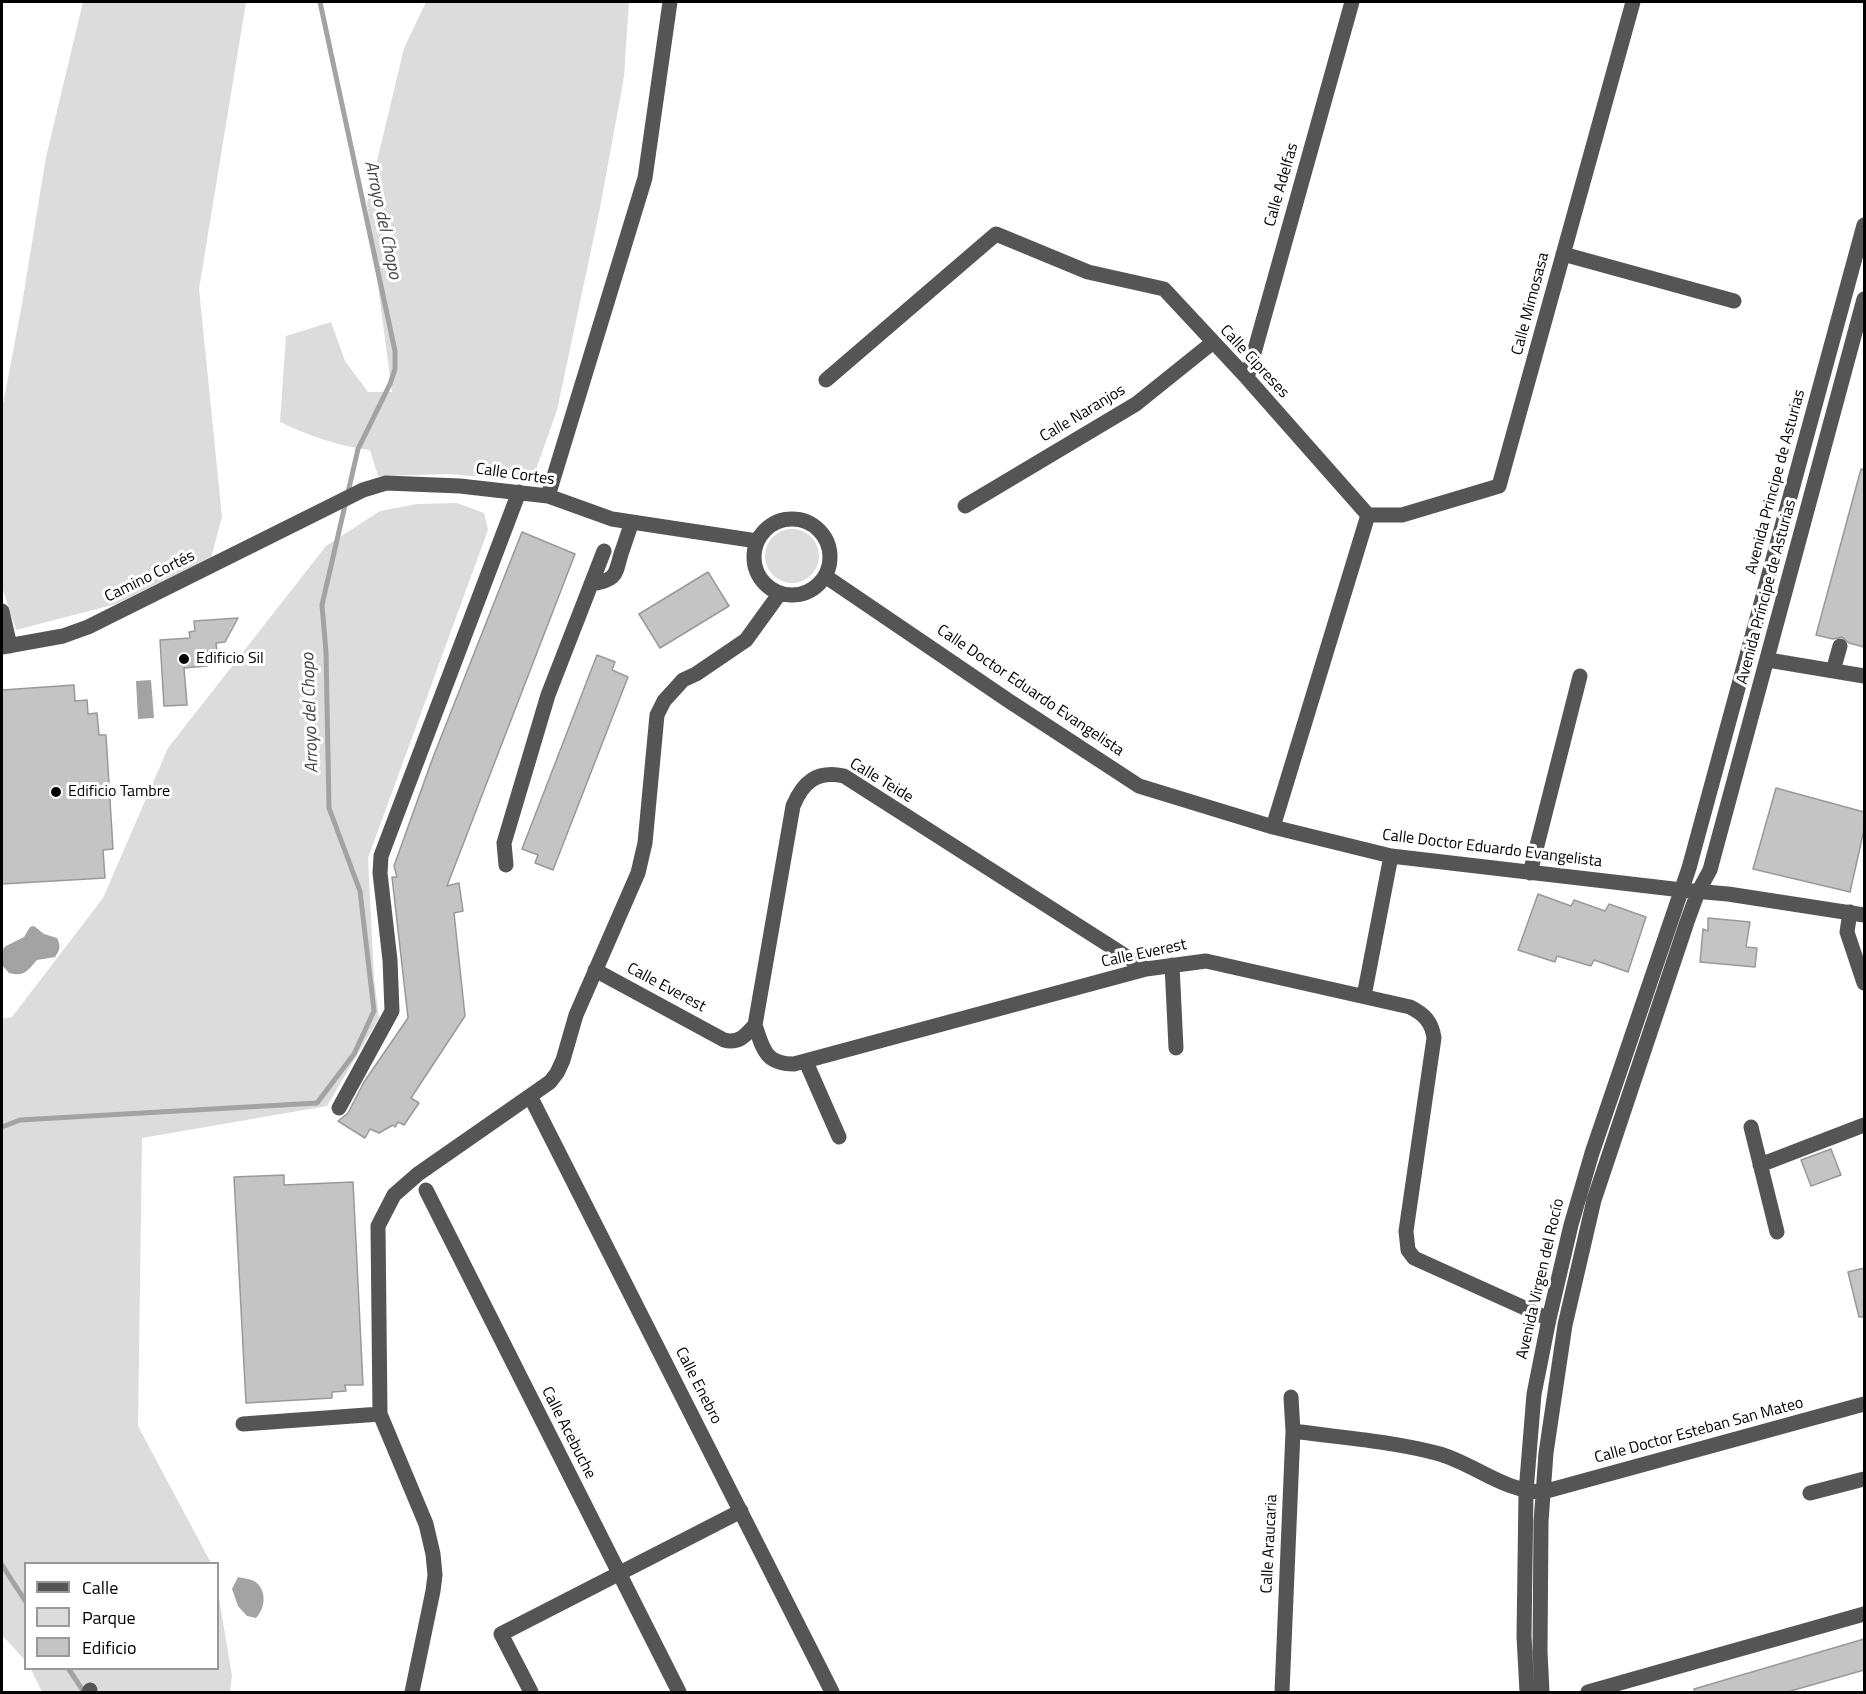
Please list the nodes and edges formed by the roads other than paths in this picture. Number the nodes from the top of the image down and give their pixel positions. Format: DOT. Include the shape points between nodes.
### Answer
graph roads {
  1 [pos="670,2"];
  2 [pos="1352,2"];
  3 [pos="1633,2"];
  4 [pos="1864,225"];
  5 [pos="1563,254"];
  6 [pos="1734,301"];
  7 [pos="1863,307"];
  8 [pos="1212,343"];
  9 [pos="1247,378"];
  10 [pos="826,380"];
  11 [pos="519,492"];
  12 [pos="548,496"];
  13 [pos="965,506"];
  14 [pos="1368,515"];
  15 [pos="307,518"];
  16 [pos="632,522"];
  17 [pos="757,541"];
  18 [pos="604,551"];
  19 [pos="825,576"];
  20 [pos="591,584"];
  21 [pos="780,593"];
  22 [pos="2,611"];
  23 [pos="6,646"];
  24 [pos="1840,646"];
  25 [pos="1768,660"];
  26 [pos="1833,671"];
  27 [pos="1580,676"];
  28 [pos="1864,676"];
  29 [pos="1273,827"];
  30 [pos="1390,856"];
  31 [pos="506,865"];
  32 [pos="1530,873"];
  33 [pos="1682,891"];
  34 [pos="1698,892"];
  35 [pos="1857,913"];
  36 [pos="1172,965"];
  37 [pos="1146,969"];
  38 [pos="595,970"];
  39 [pos="1864,983"];
  40 [pos="1364,996"];
  41 [pos="755,1025"];
  42 [pos="1176,1048"];
  43 [pos="806,1062"];
  44 [pos="530,1096"];
  45 [pos="339,1108"];
  46 [pos="1864,1125"];
  47 [pos="1750,1127"];
  48 [pos="839,1137"];
  49 [pos="1760,1165"];
  50 [pos="426,1190"];
  51 [pos="1777,1232"];
  52 [pos="1549,1319"];
  53 [pos="1292,1397"];
  54 [pos="1864,1404"];
  55 [pos="380,1414"];
  56 [pos="243,1424"];
  57 [pos="1293,1431"];
  58 [pos="1864,1479"];
  59 [pos="1526,1492"];
  60 [pos="1543,1492"];
  61 [pos="1810,1493"];
  62 [pos="741,1511"];
  63 [pos="619,1575"];
  64 [pos="1864,1614"];
  65 [pos="412,1692"];
  66 [pos="531,1692"];
  67 [pos="679,1692"];
  68 [pos="832,1692"];
  69 [pos="1282,1692"];
  70 [pos="1527,1692"];
  71 [pos="1542,1692"];
  72 [pos="1588,1692"];
  1 -- 12 [label="street" via="645,178"];
  2 -- 9 [label="street, Calle Adelfas"];
  3 -- 5 [label="street, Calle Mimosasa"];
  4 -- 33 [label="street, Avenida Principe de Asturias"];
  5 -- 6 [label="street"];
  5 -- 14 [label="street, Calle Mimosasa" via="1499,486 1402,515"];
  7 -- 25 [label="street, Avenida Príncipe de Asturias"];
  8 -- 9 [label="street, Calle Cipreses"];
  8 -- 10 [label="street, Calle Cipreses" via="1164,289 1088,272 996,234"];
  8 -- 13 [label="street, Calle Naranjos" via="1136,404"];
  9 -- 14 [label="street, Calle Cipreses"];
  11 -- 12 [label="street, Calle Cortes"];
  11 -- 15 [label="street, Calle Cortes" via="386,483"];
  11 -- 45 [label="street" via="381,856 392,1011"];
  12 -- 16 [label="street, Calle Cortes" via="612,519"];
  14 -- 29 [label="street"];
  15 -- 23 [label="street, Camino Cortés" via="88,627 63,636"];
  16 -- 17 [label="street, Calle Cortes"];
  16 -- 20 [label="street" via="618,570 611,578"];
  17 -- 19 [label="street" via="771,524 782,520 793,518 814,525 828,543 829,566"];
  17 -- 21 [label="street" via="754,560 760,578"];
  18 -- 20 [label="street"];
  19 -- 21 [label="street" via="801,594"];
  19 -- 29 [label="street, Calle Doctor Eduardo Evangelista" via="1139,786"];
  20 -- 31 [label="street" via="548,694 504,843"];
  21 -- 38 [label="street" via="746,640 683,680 657,715 645,843 638,873"];
  22 -- 23 [label="street"];
  24 -- 26 [label="street"];
  25 -- 26 [label="street"];
  25 -- 34 [label="street, Avenida Príncipe de Asturias" via="1710,870"];
  26 -- 28 [label="street"];
  27 -- 32 [label="street"];
  29 -- 30 [label="street, Calle Doctor Eduardo Evangelista"];
  30 -- 32 [label="street, Calle Doctor Eduardo Evangelista"];
  30 -- 40 [label="street"];
  32 -- 33 [label="street, Calle Doctor Eduardo Evangelista"];
  33 -- 34 [label="street, Calle Doctor Eduardo Evangelista"];
  33 -- 52 [label="street, Avenida Virgen del Rocío" via="1593,1153"];
  34 -- 35 [label="street, Calle Doctor Eduardo Evangelista"];
  34 -- 60 [label="street, Avenida Virgen del Rocío" via="1594,1200 1565,1325"];
  35 -- 39 [label="street" via="1847,932"];
  36 -- 37 [label="street, Calle Everest"];
  36 -- 40 [label="street, Calle Everest" via="1206,962"];
  36 -- 42 [label="street"];
  37 -- 41 [label="street, Calle Teide" via="844,776 818,776 799,792 793,806"];
  37 -- 43 [label="street, Calle Everest"];
  38 -- 41 [label="street, Calle Everest" via="724,1040 737,1041"];
  38 -- 44 [label="street" via="557,1073"];
  40 -- 52 [label="street, Calle Everest" via="1410,1007 1433,1028 1406,1231 1408,1250 1414,1258"];
  41 -- 43 [label="street, Calle Everest" via="768,1056 782,1064"];
  43 -- 48 [label="street"];
  44 -- 55 [label="street" via="418,1174 394,1195 378,1226"];
  44 -- 62 [label="street, Calle Enebro"];
  46 -- 49 [label="street"];
  47 -- 49 [label="street"];
  49 -- 51 [label="street"];
  50 -- 63 [label="street, Calle Acebuche"];
  52 -- 59 [label="street, Avenida Virgen del Rocío" via="1534,1394"];
  53 -- 57 [label="street, Calle Araucaria"];
  54 -- 60 [label="street, Calle Doctor Esteban San Mateo"];
  55 -- 56 [label="street"];
  55 -- 65 [label="street" via="426,1524 433,1554 433,1591"];
  57 -- 59 [label="street" via="1441,1455"];
  57 -- 69 [label="street, Calle Araucaria"];
  58 -- 61 [label="street"];
  59 -- 60 [label="street, Calle Doctor Esteban San Mateo"];
  59 -- 70 [label="street, Avenida Virgen del Rocío"];
  60 -- 71 [label="street, Avenida Virgen del Rocío"];
  62 -- 63 [label="street"];
  62 -- 68 [label="street, Calle Enebro"];
  63 -- 66 [label="street" via="501,1634"];
  63 -- 67 [label="street, Calle Acebuche"];
  64 -- 72 [label="street"];
}
